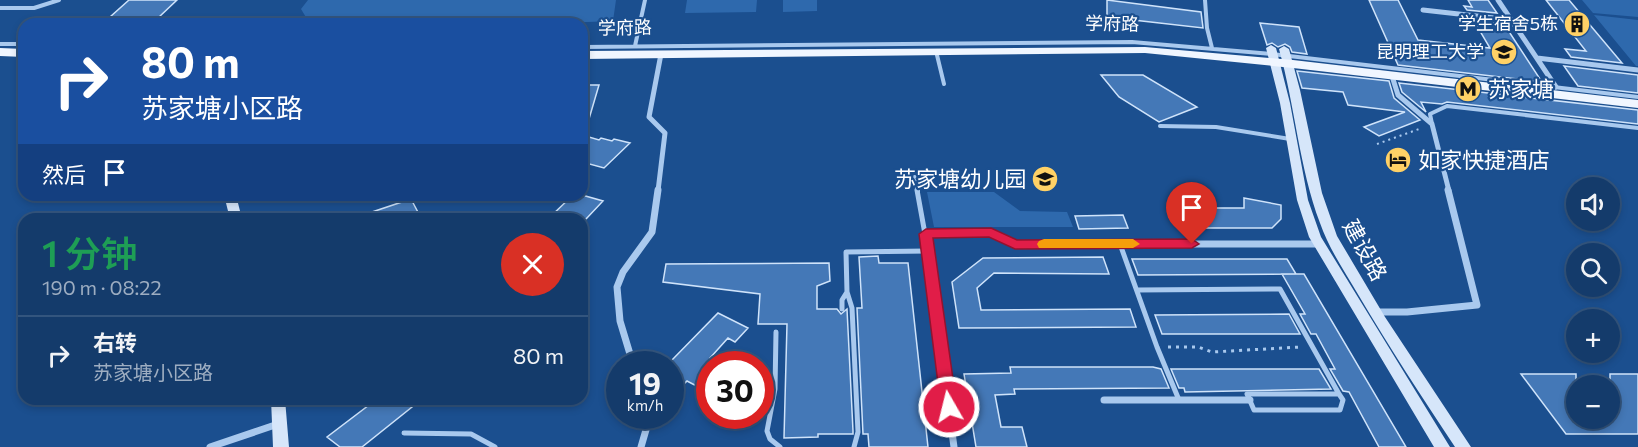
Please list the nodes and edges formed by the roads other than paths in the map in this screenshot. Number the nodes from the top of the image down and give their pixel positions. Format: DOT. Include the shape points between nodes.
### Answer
graph roads {
  1 [pos="59,0"];
  2 [pos="645,0"];
  3 [pos="1205,0"];
  4 [pos="1498,0"];
  5 [pos="0,8"];
  6 [pos="1423,10"];
  7 [pos="1512,20"];
  8 [pos="0,44"];
  9 [pos="18,44"];
  10 [pos="636,46"];
  11 [pos="588,47"];
  12 [pos="1212,48"];
  13 [pos="936,51"];
  14 [pos="0,52"];
  15 [pos="18,53"];
  16 [pos="661,54"];
  17 [pos="588,55"];
  18 [pos="1279,55"];
  19 [pos="1537,58"];
  20 [pos="1638,70"];
  21 [pos="1392,76"];
  22 [pos="944,84"];
  23 [pos="1556,87"];
  24 [pos="1638,97"];
  25 [pos="1638,104"];
  26 [pos="1432,124"];
  27 [pos="1160,126"];
  28 [pos="1638,128"];
  29 [pos="1290,139"];
  30 [pos="915,177"];
  31 [pos="926,234"];
  32 [pos="1318,243"];
  33 [pos="1120,244"];
  34 [pos="928,251"];
  35 [pos="1137,290"];
  36 [pos="847,292"];
  37 [pos="842,309"];
  38 [pos="1359,311"];
  39 [pos="1375,312"];
  40 [pos="776,332"];
  41 [pos="629,351"];
  42 [pos="1339,394"];
  43 [pos="1104,400"];
  44 [pos="1179,400"];
  45 [pos="1250,400"];
  46 [pos="278,405"];
  47 [pos="280,423"];
  48 [pos="646,429"];
  49 [pos="404,433"];
  50 [pos="210,447"];
  51 [pos="281,447"];
  52 [pos="495,447"];
  53 [pos="641,447"];
  54 [pos="780,447"];
  55 [pos="854,447"];
  56 [pos="954,447"];
  57 [pos="1442,447"];
  58 [pos="1463,447"];
  1 -- 5 [label="lane" via="34,8"];
  2 -- 10 [label="lane"];
  3 -- 12 [label="lane"];
  4 -- 7 [label="street"];
  6 -- 7 [label="street"];
  7 -- 19 [label="street"];
  8 -- 9 [label="lane"];
  10 -- 11 [label="lane, 学府路"];
  10 -- 12 [label="lane, 学府路" via="1100,41"];
  12 -- 18 [label="lane, 学府路"];
  13 -- 16 [label="main road, 学府路"];
  13 -- 18 [label="main road, 学府路" via="1135,50"];
  13 -- 22 [label="lane"];
  14 -- 15 [label="main road"];
  16 -- 17 [label="main road, 学府路"];
  16 -- 41 [label="street" via="650,117 665,133 665,141 652,232 616,290"];
  18 -- 21 [label="main road, 学府路"];
  18 -- 23 [label="lane, 学府路"];
  18 -- 29 [label="street, 建设路"];
  18 -- 39 [label="street, 建设路" via="1322,213 1344,261"];
  19 -- 20 [label="street"];
  19 -- 23 [label="street"];
  21 -- 25 [label="main road, 学府路"];
  21 -- 26 [label="street" via="1398,95"];
  23 -- 24 [label="lane, 学府路"];
  26 -- 28 [label="lane" via="1430,114 1447,106"];
  26 -- 39 [label="street" via="1477,305"];
  27 -- 29 [label="lane" via="1216,128"];
  29 -- 32 [label="street, 建设路" via="1305,212"];
  30 -- 31 [label="lane"];
  31 -- 33 [label="street" via="991,232 1015,244"];
  31 -- 34 [label="street"];
  32 -- 33 [label="street"];
  32 -- 38 [label="street, 建设路"];
  33 -- 35 [label="lane"];
  34 -- 36 [label="lane" via="846,252"];
  34 -- 56 [label="street"];
  35 -- 42 [label="lane" via="1280,289"];
  35 -- 44 [label="lane"];
  36 -- 37 [label="lane"];
  36 -- 55 [label="lane" via="852,308 857,409"];
  38 -- 39 [label="street"];
  38 -- 57 [label="street, 建设路"];
  39 -- 58 [label="street, 建设路"];
  40 -- 54 [label="lane" via="775,389 767,431"];
  42 -- 45 [label="lane" via="1247,394"];
  42 -- 45 [label="lane" via="1343,400 1340,410 1254,410"];
  43 -- 44 [label="street"];
  44 -- 45 [label="street"];
  46 -- 47 [label="street"];
  47 -- 50 [label="street"];
  47 -- 51 [label="street"];
  48 -- 53 [label="street"];
  49 -- 52 [label="lane" via="471,434"];
}
